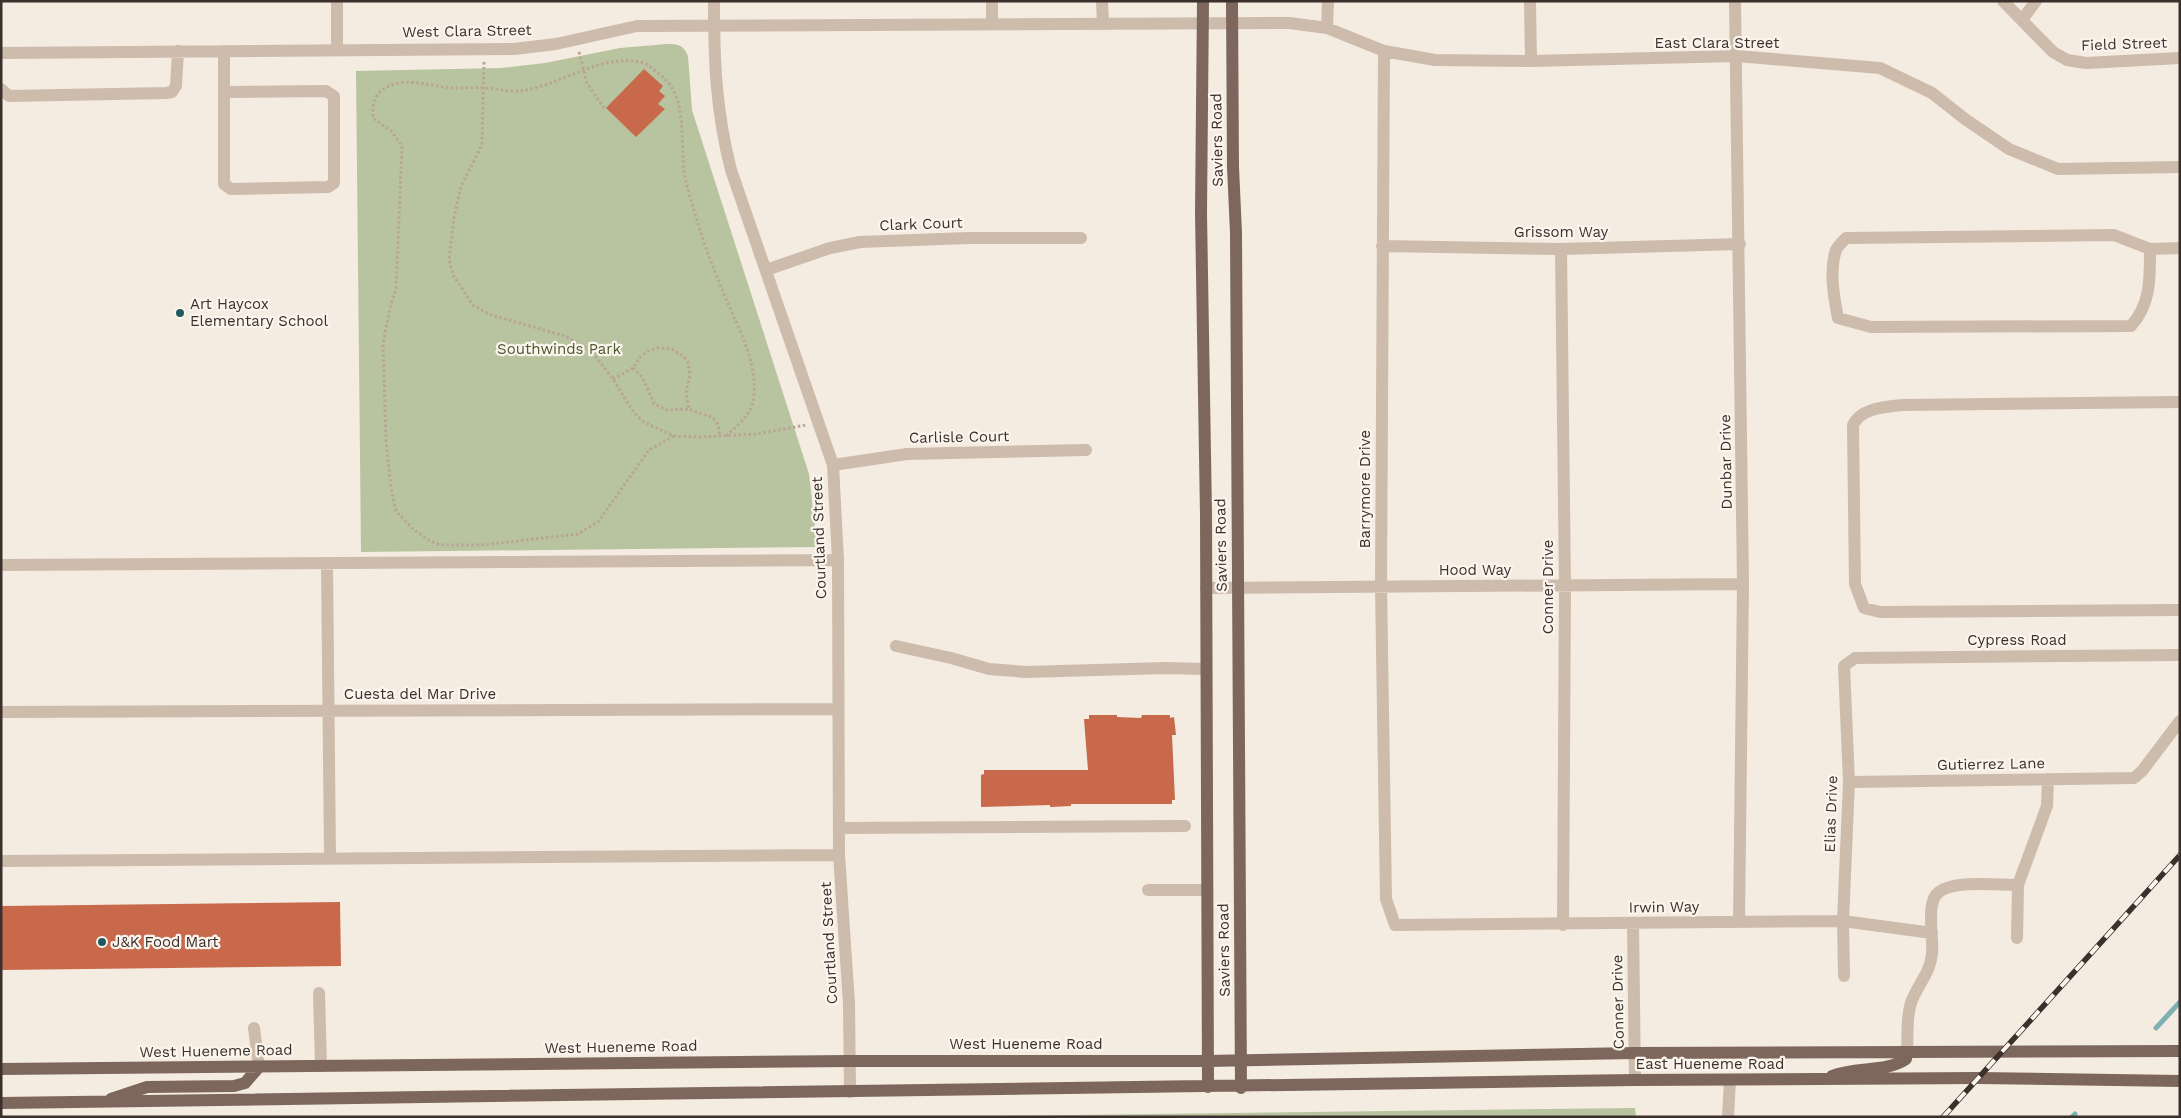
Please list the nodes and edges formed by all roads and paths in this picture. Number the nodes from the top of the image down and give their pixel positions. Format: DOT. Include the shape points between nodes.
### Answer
graph roads {
  1 [pos="337,1"];
  2 [pos="714,1"];
  3 [pos="992,1"];
  4 [pos="1102,1"];
  5 [pos="1203,1"];
  6 [pos="1232,1"];
  7 [pos="1328,1"];
  8 [pos="1530,1"];
  9 [pos="1735,1"];
  10 [pos="2003,1"];
  11 [pos="2036,1"];
  12 [pos="2022,20"];
  13 [pos="1203,22"];
  14 [pos="1232,22"];
  15 [pos="1103,23"];
  16 [pos="992,24"];
  17 [pos="714,26"];
  18 [pos="1327,28"];
  19 [pos="577,39"];
  20 [pos="483,48"];
  21 [pos="337,50"];
  22 [pos="178,51"];
  23 [pos="224,51"];
  24 [pos="1384,51"];
  25 [pos="1,53"];
  26 [pos="1737,56"];
  27 [pos="2180,58"];
  28 [pos="1531,61"];
  29 [pos="583,71"];
  30 [pos="484,88"];
  31 [pos="1,89"];
  32 [pos="224,92"];
  33 [pos="604,108"];
  34 [pos="2180,167"];
  35 [pos="1081,238"];
  36 [pos="1740,244"];
  37 [pos="1382,246"];
  38 [pos="2180,248"];
  39 [pos="1561,249"];
  40 [pos="2150,249"];
  41 [pos="766,270"];
  42 [pos="633,368"];
  43 [pos="613,379"];
  44 [pos="2180,402"];
  45 [pos="689,409"];
  46 [pos="817,422"];
  47 [pos="674,436"];
  48 [pos="720,436"];
  49 [pos="726,436"];
  50 [pos="1086,450"];
  51 [pos="833,465"];
  52 [pos="838,560"];
  53 [pos="327,563"];
  54 [pos="1,565"];
  55 [pos="1743,584"];
  56 [pos="1381,586"];
  57 [pos="1237,587"];
  58 [pos="1564,587"];
  59 [pos="1206,588"];
  60 [pos="2180,610"];
  61 [pos="896,646"];
  62 [pos="2180,655"];
  63 [pos="1855,658"];
  64 [pos="1206,669"];
  65 [pos="838,709"];
  66 [pos="328,710"];
  67 [pos="1,712"];
  68 [pos="2180,721"];
  69 [pos="2048,780"];
  70 [pos="1849,782"];
  71 [pos="1185,826"];
  72 [pos="839,828"];
  73 [pos="840,855"];
  74 [pos="330,859"];
  75 [pos="1,862"];
  76 [pos="2018,885"];
  77 [pos="1148,890"];
  78 [pos="1207,890"];
  79 [pos="1844,921"];
  80 [pos="1740,922"];
  81 [pos="1633,924"];
  82 [pos="1396,925"];
  83 [pos="1563,925"];
  84 [pos="1932,933"];
  85 [pos="2017,938"];
  86 [pos="1844,976"];
  87 [pos="319,993"];
  88 [pos="254,1028"];
  89 [pos="2180,1051"];
  90 [pos="1907,1052"];
  91 [pos="1635,1053"];
  92 [pos="1241,1060"];
  93 [pos="850,1061"];
  94 [pos="1208,1061"];
  95 [pos="321,1066"];
  96 [pos="259,1067"];
  97 [pos="1,1070"];
  98 [pos="1825,1079"];
  99 [pos="1635,1080"];
  100 [pos="1730,1080"];
  101 [pos="2180,1081"];
  102 [pos="1208,1087"];
  103 [pos="1241,1088"];
  104 [pos="850,1092"];
  105 [pos="1,1103"];
  106 [pos="102,1103"];
  107 [pos="1728,1117"];
  1 -- 21 [label="street"];
  2 -- 17 [label="street, Courtland Street"];
  3 -- 16 [label="street"];
  4 -- 15 [label="street"];
  5 -- 13 [label="main road, Saviers Road"];
  6 -- 14 [label="main road, Saviers Road"];
  7 -- 18 [label="street"];
  8 -- 28 [label="street"];
  9 -- 26 [label="street, Dunbar Drive"];
  10 -- 12 [label="street, Field Street"];
  11 -- 12 [label="street"];
  12 -- 27 [label="street, Field Street" via="2052,52 2067,60"];
  13 -- 14 [label="street, West Clara Street"];
  13 -- 15 [label="street, West Clara Street"];
  13 -- 59 [label="main road, Saviers Road" via="1201,213"];
  14 -- 18 [label="street, East Clara Street" via="1290,23"];
  14 -- 57 [label="main road, Saviers Road"];
  15 -- 16 [label="street, West Clara Street"];
  16 -- 17 [label="street, West Clara Street"];
  17 -- 19 [label="street, West Clara Street" via="637,26"];
  17 -- 41 [label="street, Courtland Street" via="716,98 722,133 731,170"];
  18 -- 24 [label="street, East Clara Street"];
  19 -- 20 [label="street, West Clara Street" via="514,49"];
  19 -- 29 [label="path"];
  20 -- 21 [label="street, West Clara Street"];
  20 -- 30 [label="path"];
  21 -- 23 [label="street, West Clara Street"];
  22 -- 23 [label="street, West Clara Street"];
  22 -- 25 [label="street, West Clara Street"];
  22 -- 31 [label="street" via="176,86 166,94 9,96"];
  23 -- 32 [label="street"];
  24 -- 28 [label="street, East Clara Street" via="1435,60"];
  24 -- 37 [label="street, Barrymore Drive"];
  26 -- 28 [label="street, East Clara Street"];
  26 -- 34 [label="street, East Clara Street" via="1880,68 1932,93 2009,149 2058,169"];
  26 -- 36 [label="street, Dunbar Drive"];
  29 -- 30 [label="path" via="530,90"];
  29 -- 33 [label="path" via="594,96"];
  29 -- 49 [label="path" via="611,62 646,64 666,79 676,94 681,114 685,178 692,204 750,364 753,400 742,422"];
  30 -- 43 [label="path" via="482,145 461,186 454,218 449,259 453,274 472,305 491,315 576,342 591,351"];
  30 -- 47 [label="path" via="413,83 388,86 378,93 372,106 374,118 392,132 402,146 396,290 384,344 386,441 396,511 414,530 440,545 482,545 578,534 598,522 649,450"];
  32 -- 32 [label="street" via="224,184 231,189 328,188 334,183 334,96 326,91"];
  35 -- 41 [label="street, Clark Court" via="860,242 830,248"];
  36 -- 39 [label="street, Grissom Way"];
  36 -- 55 [label="street, Dunbar Drive"];
  37 -- 39 [label="street, Grissom Way"];
  37 -- 56 [label="street, Barrymore Drive"];
  38 -- 40 [label="street"];
  39 -- 58 [label="street, Conner Drive"];
  40 -- 40 [label="street" via="2114,235 1846,238 1836,249 1834,300 1838,318 1871,327 2131,326 2142,314 2147,295"];
  41 -- 46 [label="street, Courtland Street"];
  42 -- 43 [label="path"];
  42 -- 45 [label="path" via="643,378 654,404 667,410"];
  42 -- 45 [label="path" via="641,356 657,348 671,349 683,356 690,369 687,388"];
  43 -- 47 [label="path" via="634,413 644,422"];
  44 -- 60 [label="street" via="1902,405 1869,412 1853,425 1855,584 1864,608 1880,612"];
  45 -- 48 [label="path" via="716,420"];
  46 -- 49 [label="path" via="785,430"];
  46 -- 51 [label="street, Courtland Street"];
  47 -- 48 [label="path"];
  48 -- 49 [label="path"];
  50 -- 51 [label="street, Carlisle Court" via="907,454"];
  51 -- 52 [label="street, Courtland Street"];
  52 -- 53 [label="street"];
  52 -- 65 [label="street, Courtland Street"];
  53 -- 54 [label="street"];
  53 -- 66 [label="street"];
  55 -- 58 [label="street, Hood Way"];
  55 -- 80 [label="street, Dunbar Drive"];
  56 -- 57 [label="street, Hood Way"];
  56 -- 58 [label="street, Hood Way"];
  56 -- 82 [label="street, Barrymore Drive" via="1386,899"];
  57 -- 59 [label="street, Hood Way"];
  57 -- 92 [label="main road, Saviers Road"];
  58 -- 83 [label="street, Conner Drive"];
  59 -- 64 [label="main road, Saviers Road"];
  61 -- 64 [label="street" via="989,669 1026,672"];
  62 -- 63 [label="street, Cypress Road"];
  63 -- 70 [label="street, Elias Drive" via="1844,666"];
  64 -- 78 [label="main road, Saviers Road"];
  65 -- 66 [label="street, Cuesta del Mar Drive"];
  65 -- 72 [label="street, Courtland Street"];
  66 -- 67 [label="street, Cuesta del Mar Drive"];
  66 -- 74 [label="street"];
  68 -- 69 [label="street, Gutierrez Lane" via="2134,778"];
  69 -- 70 [label="street, Gutierrez Lane"];
  69 -- 76 [label="street" via="2047,806"];
  70 -- 79 [label="street, Elias Drive"];
  71 -- 72 [label="street"];
  72 -- 73 [label="street, Courtland Street"];
  73 -- 74 [label="street"];
  73 -- 93 [label="street, Courtland Street"];
  74 -- 75 [label="street"];
  76 -- 84 [label="street" via="1959,885 1943,890 1934,897"];
  76 -- 85 [label="street"];
  77 -- 78 [label="street"];
  78 -- 94 [label="main road, Saviers Road"];
  79 -- 80 [label="street, Irwin Way"];
  79 -- 84 [label="street, Irwin Way"];
  79 -- 86 [label="street, Elias Drive"];
  80 -- 81 [label="street, Irwin Way"];
  81 -- 83 [label="street, Irwin Way"];
  81 -- 91 [label="street, Conner Drive"];
  82 -- 83 [label="street, Irwin Way"];
  84 -- 90 [label="street" via="1933,953 1929,970 1909,1010"];
  87 -- 95 [label="street"];
  88 -- 96 [label="street"];
  89 -- 90 [label="main road, East Hueneme Road"];
  90 -- 91 [label="main road, East Hueneme Road"];
  90 -- 98 [label="main road" via="1906,1059 1892,1066 1849,1070"];
  91 -- 92 [label="main road, East Hueneme Road"];
  91 -- 99 [label="street, Conner Drive"];
  92 -- 94 [label="main road, West Hueneme Road"];
  92 -- 103 [label="main road, Saviers Road"];
  93 -- 94 [label="main road, West Hueneme Road"];
  93 -- 95 [label="main road, West Hueneme Road"];
  93 -- 104 [label="street, Courtland Street"];
  94 -- 102 [label="main road, Saviers Road"];
  95 -- 96 [label="main road, West Hueneme Road"];
  96 -- 97 [label="main road, West Hueneme Road"];
  96 -- 106 [label="main road" via="245,1083 234,1086 148,1087"];
  98 -- 100 [label="main road, East Hueneme Road"];
  98 -- 101 [label="main road, East Hueneme Road"];
  99 -- 100 [label="main road, East Hueneme Road"];
  99 -- 103 [label="main road, East Hueneme Road"];
  100 -- 107 [label="street"];
  102 -- 103 [label="main road"];
  102 -- 104 [label="main road"];
  104 -- 106 [label="main road"];
  105 -- 106 [label="main road"];
}
